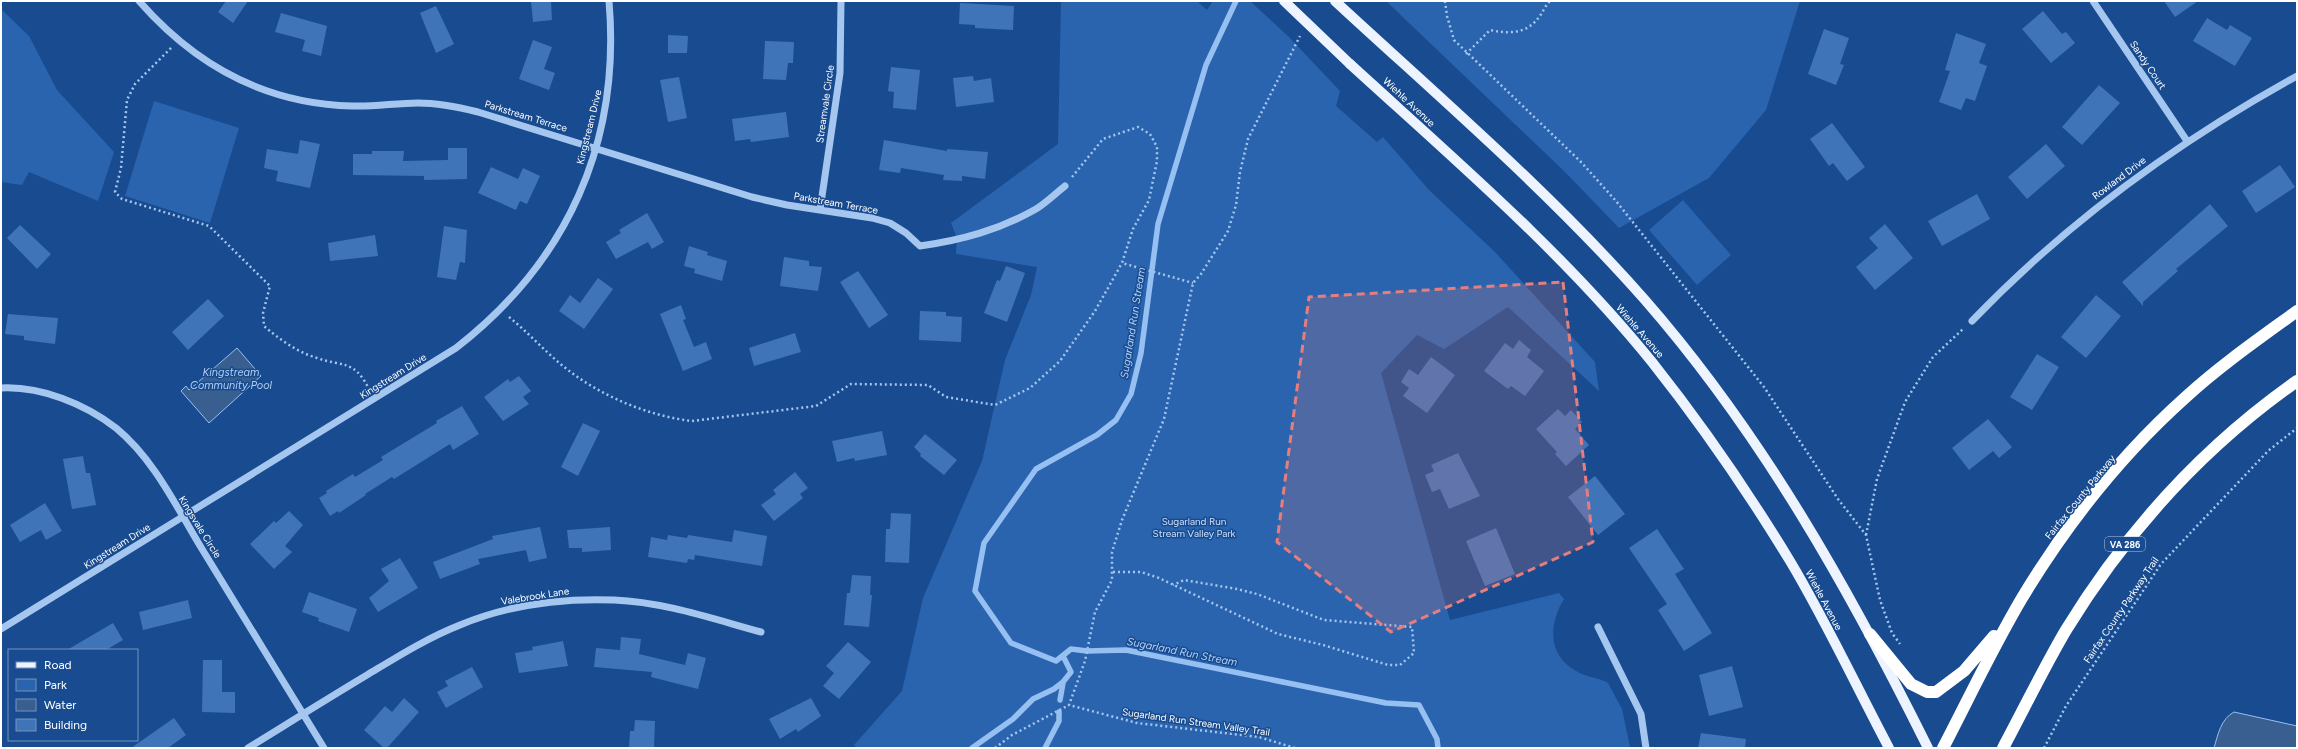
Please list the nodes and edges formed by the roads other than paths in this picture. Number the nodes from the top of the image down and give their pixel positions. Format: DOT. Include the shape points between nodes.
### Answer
graph roads {
  1 [pos="139,1"];
  2 [pos="609,1"];
  3 [pos="841,1"];
  4 [pos="1284,1"];
  5 [pos="1335,1"];
  6 [pos="2092,1"];
  7 [pos="2297,76"];
  8 [pos="2187,141"];
  9 [pos="596,149"];
  10 [pos="1065,186"];
  11 [pos="820,210"];
  12 [pos="2297,311"];
  13 [pos="1972,321"];
  14 [pos="2297,381"];
  15 [pos="1,388"];
  16 [pos="183,517"];
  17 [pos="2011,617"];
  18 [pos="1598,628"];
  19 [pos="1,629"];
  20 [pos="762,632"];
  21 [pos="1870,634"];
  22 [pos="303,714"];
  23 [pos="248,748"];
  24 [pos="324,748"];
  25 [pos="1646,748"];
  26 [pos="1889,748"];
  27 [pos="1928,748"];
  28 [pos="1943,748"];
  29 [pos="2003,748"];
  1 -- 9 [label="street, Parkstream Terrace" via="161,26 218,69 281,96 316,103 352,106 419,103 450,106 478,112"];
  2 -- 9 [label="street, Kingstream Drive" via="612,32 611,74"];
  3 -- 11 [label="street, Streamvale Circle" via="840,73"];
  4 -- 26 [label="main road, Wiehle Avenue, bridge" via="1545,245 1650,360 1717,449 1791,563"];
  5 -- 21 [label="main road" via="1592,243 1679,341 1766,457 1804,517"];
  6 -- 8 [label="street, Sandy Court"];
  7 -- 8 [label="street, Rowland Drive" via="2243,105"];
  8 -- 13 [label="street, Rowland Drive" via="2127,183 2070,229 2006,286"];
  9 -- 11 [label="street, Parkstream Terrace" via="752,197"];
  9 -- 16 [label="street, Kingstream Drive" via="584,186 543,261 484,326 456,348"];
  10 -- 11 [label="street, Parkstream Terrace" via="1037,208 1003,225 961,240 920,246 906,233 890,224 872,218"];
  12 -- 17 [label="highway, Fairfax County Parkway" via="2187,395 2134,449 2050,553"];
  14 -- 29 [label="highway, VA 286" via="2218,443 2189,471 2135,532 2112,561 2067,629 2043,669"];
  15 -- 16 [label="street, Kingsvale Circle" via="39,392 66,399 92,412 116,429 147,461"];
  16 -- 19 [label="street, Kingstream Drive"];
  16 -- 22 [label="street, Kingsvale Circle"];
  17 -- 21 [label="highway" via="1964,671 1936,692 1927,692 1911,684"];
  17 -- 28 [label="highway, Fairfax County Parkway"];
  18 -- 25 [label="street" via="1641,714"];
  20 -- 22 [label="street, Valebrook Lane" via="654,604 595,600 536,604 460,624 421,642"];
  21 -- 27 [label="main road"];
  22 -- 23 [label="street, Valebrook Lane"];
  22 -- 24 [label="street, Kingsvale Circle"];
}
